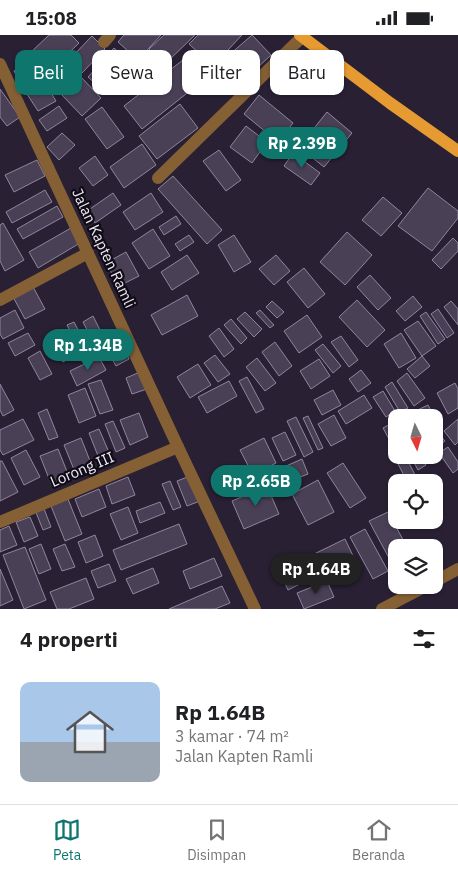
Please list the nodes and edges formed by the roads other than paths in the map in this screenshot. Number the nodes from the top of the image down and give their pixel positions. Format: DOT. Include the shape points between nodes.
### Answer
graph roads {
  1 [pos="301,36"];
  2 [pos="0,64"];
  3 [pos="458,151"];
  4 [pos="158,178"];
  5 [pos="88,253"];
  6 [pos="0,300"];
  7 [pos="178,447"];
  8 [pos="0,522"];
  9 [pos="458,569"];
  10 [pos="443,577"];
  11 [pos="411,594"];
  12 [pos="255,609"];
  13 [pos="382,609"];
  1 -- 3 [label="main road"];
  1 -- 4 [label="street"];
  2 -- 5 [label="street, Jalan Kapten Ramli"];
  5 -- 6 [label="street"];
  5 -- 7 [label="street, Jalan Kapten Ramli"];
  7 -- 8 [label="street, Lorong III"];
  7 -- 12 [label="street, Jalan Kapten Ramli"];
  9 -- 10 [label="street"];
  11 -- 13 [label="street"];
}
